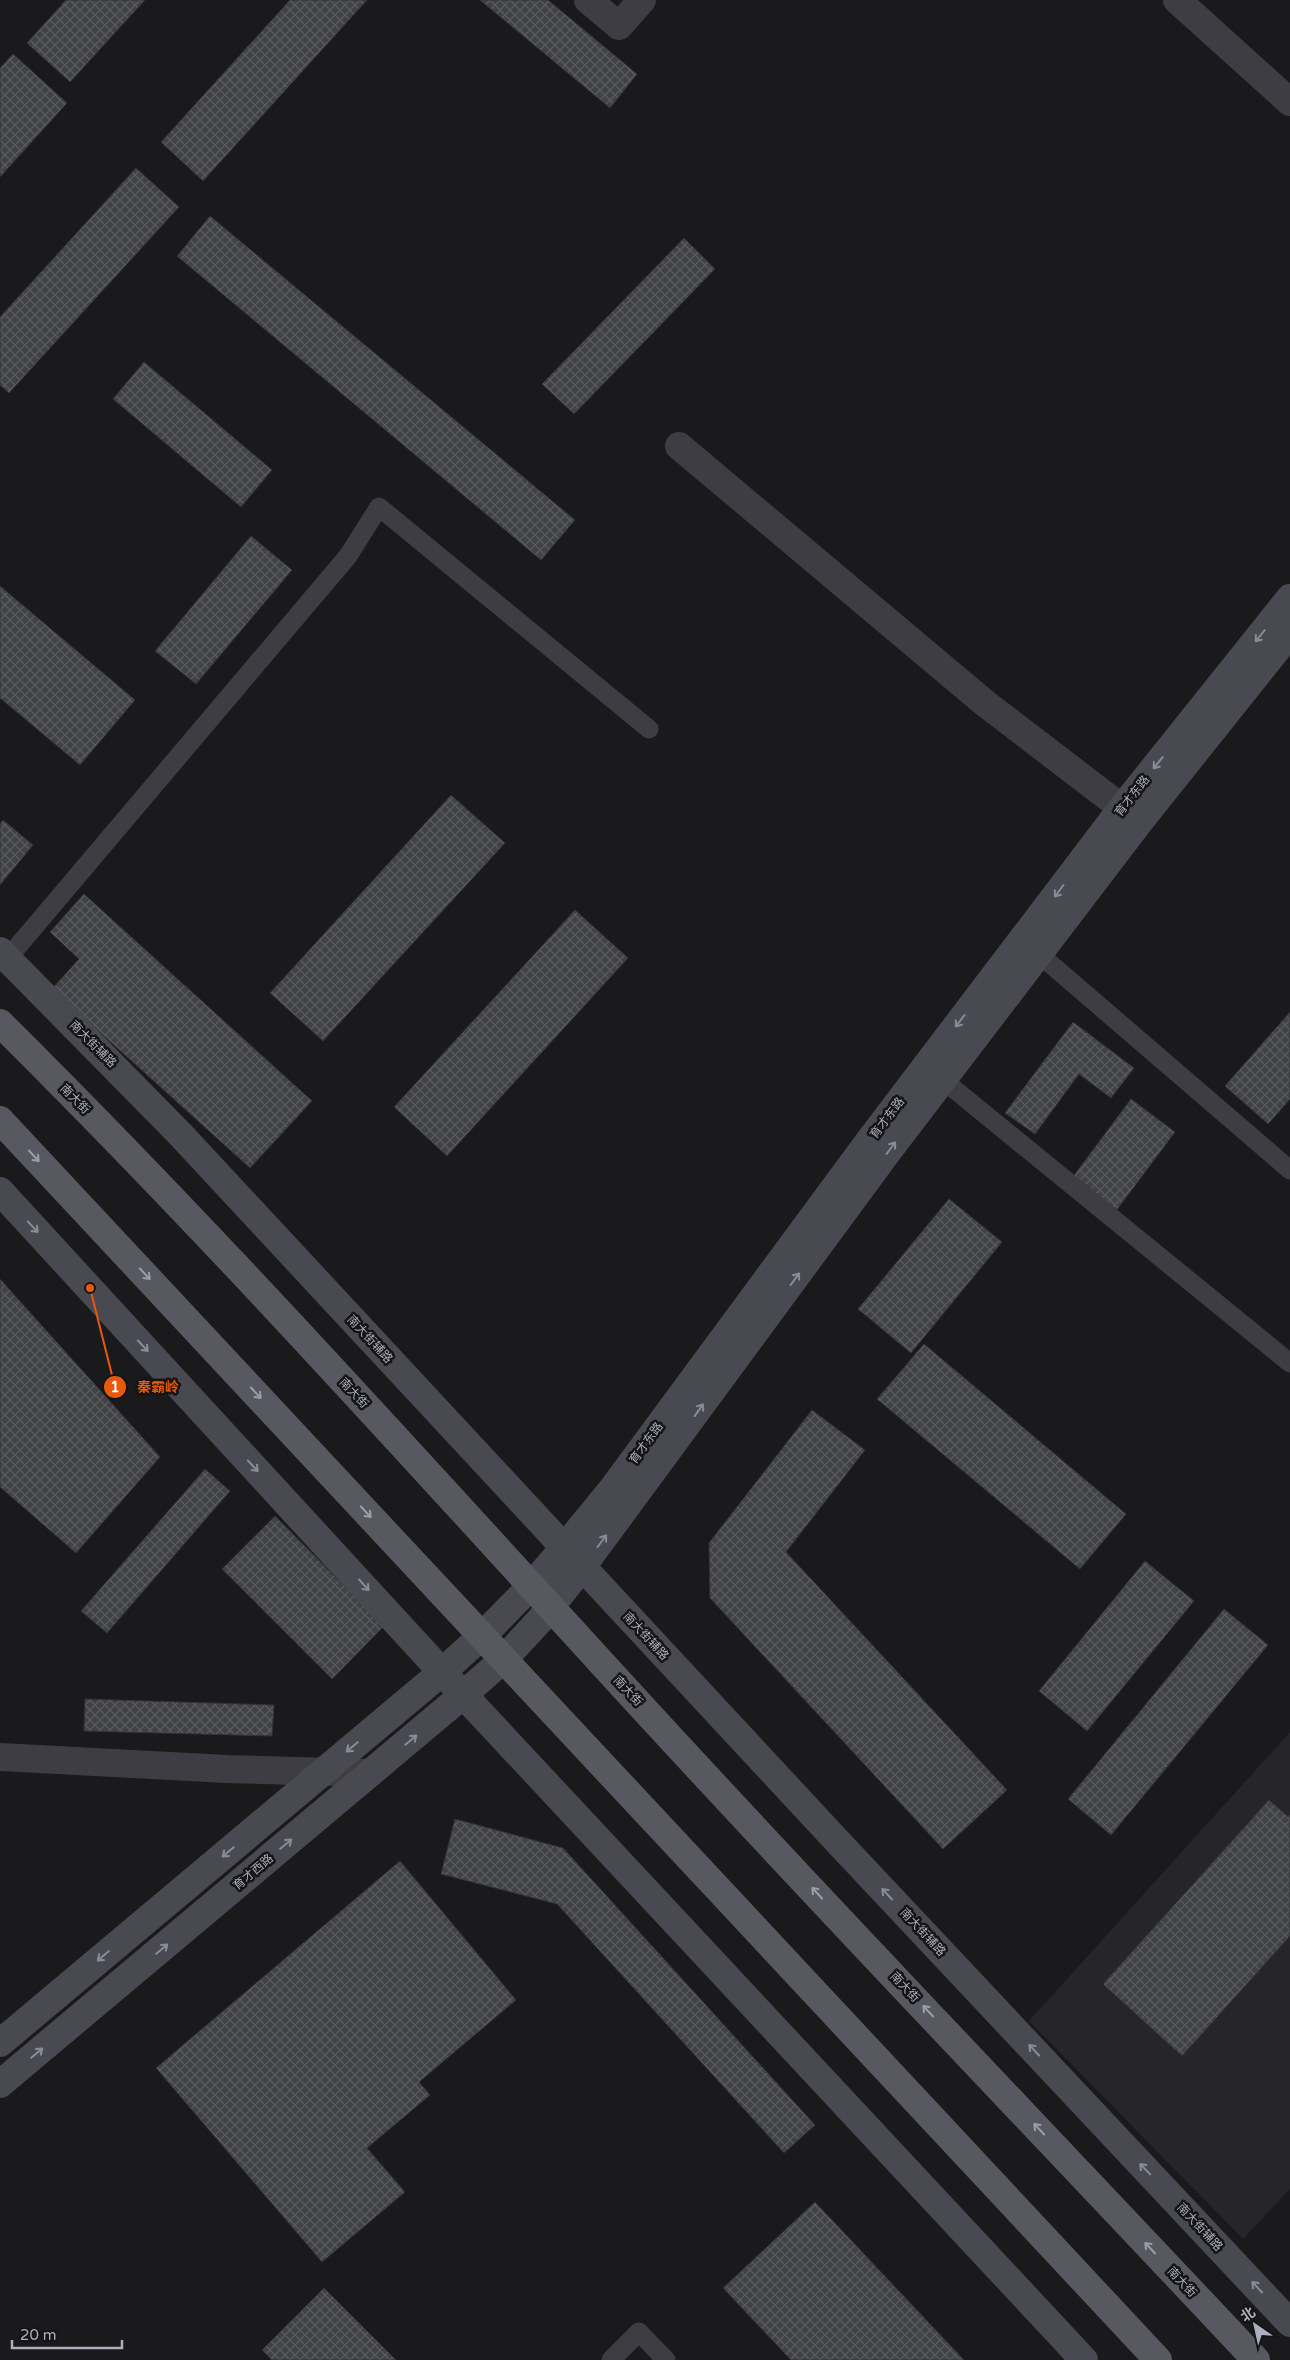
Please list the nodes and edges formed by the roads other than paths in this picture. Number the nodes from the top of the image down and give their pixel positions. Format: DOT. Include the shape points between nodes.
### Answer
graph roads {
  1 [pos="588,0"];
  2 [pos="642,0"];
  3 [pos="1177,0"];
  4 [pos="1290,102"];
  5 [pos="679,446"];
  6 [pos="1290,598"];
  7 [pos="1290,633"];
  8 [pos="650,729"];
  9 [pos="1122,808"];
  10 [pos="1039,954"];
  11 [pos="4,955"];
  12 [pos="0,1022"];
  13 [pos="943,1080"];
  14 [pos="0,1120"];
  15 [pos="1290,1170"];
  16 [pos="0,1191"];
  17 [pos="1290,1363"];
  18 [pos="573,1558"];
  19 [pos="531,1586"];
  20 [pos="551,1607"];
  21 [pos="482,1636"];
  22 [pos="504,1659"];
  23 [pos="442,1672"];
  24 [pos="463,1695"];
  25 [pos="0,1757"];
  26 [pos="323,1772"];
  27 [pos="370,1773"];
  28 [pos="0,2043"];
  29 [pos="0,2084"];
  30 [pos="1290,2323"];
  31 [pos="611,2360"];
  32 [pos="666,2360"];
  33 [pos="1084,2360"];
  34 [pos="1158,2360"];
  35 [pos="1256,2360"];
  1 -- 2 [label="street" via="619,26"];
  3 -- 4 [label="street"];
  5 -- 9 [label="street" via="986,704"];
  6 -- 9 [label="street, 育才东路, one-way"];
  7 -- 10 [label="street, 育才东路"];
  8 -- 11 [label="lane" via="379,507 348,556"];
  9 -- 18 [label="street, 育才东路, one-way" via="869,1141 613,1488"];
  10 -- 13 [label="street, 育才东路"];
  10 -- 15 [label="lane"];
  11 -- 18 [label="street, 南大街辅路" via="181,1135"];
  12 -- 19 [label="main road, 南大街" via="281,1313"];
  13 -- 17 [label="lane"];
  18 -- 13 [label="street, 育才东路, one-way"];
  14 -- 21 [label="main road, one-way"];
  16 -- 23 [label="street, one-way"];
  18 -- 19 [label="street, 育才东路"];
  18 -- 20 [label="street, 育才东路"];
  30 -- 18 [label="street, 南大街辅路, one-way"];
  19 -- 20 [label="main road, 南大街"];
  19 -- 21 [label="street, 育才东路"];
  20 -- 22 [label="street, 育才东路"];
  35 -- 20 [label="main road, 南大街, one-way"];
  21 -- 22 [label="main road"];
  21 -- 23 [label="street"];
  22 -- 24 [label="street, 育才西路"];
  22 -- 34 [label="main road"];
  23 -- 24 [label="street"];
  23 -- 26 [label="street, one-way"];
  27 -- 24 [label="street, 育才西路, one-way"];
  24 -- 33 [label="street"];
  25 -- 26 [label="street"];
  26 -- 27 [label="street"];
  26 -- 28 [label="street, one-way"];
  29 -- 27 [label="street, 育才西路, one-way"];
  31 -- 32 [label="lane" via="638,2332"];
}
